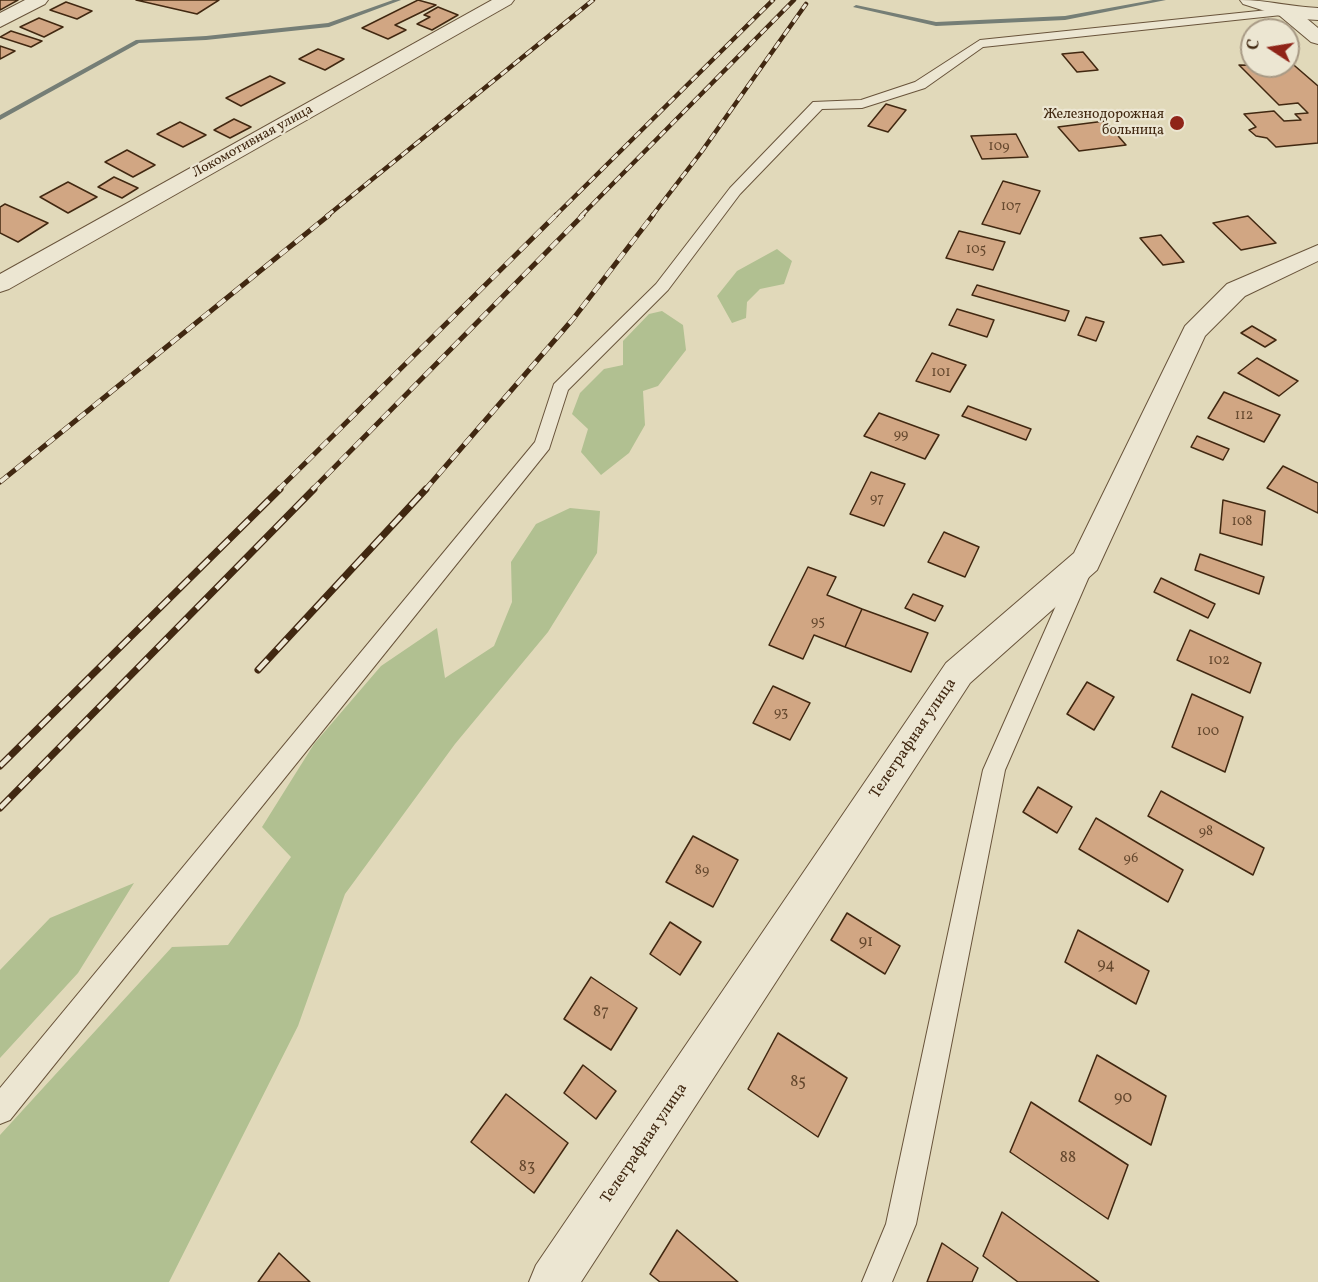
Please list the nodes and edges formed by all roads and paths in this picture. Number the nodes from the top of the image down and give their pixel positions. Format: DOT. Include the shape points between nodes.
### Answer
graph roads {
  1 [pos="39,0"];
  2 [pos="505,0"];
  3 [pos="1249,0"];
  4 [pos="1287,12"];
  5 [pos="1318,14"];
  6 [pos="0,21"];
  7 [pos="1318,38"];
  8 [pos="1318,252"];
  9 [pos="0,284"];
  10 [pos="1086,561"];
  11 [pos="0,1110"];
  12 [pos="552,1282"];
  13 [pos="878,1282"];
  1 -- 6 [label="street"];
  2 -- 9 [label="street, Локомотивная улица"];
  3 -- 4 [label="street"];
  4 -- 5 [label="street"];
  4 -- 7 [label="street"];
  4 -- 11 [label="lane" via="980,44 920,85 862,104 818,105 735,191 662,287 560,388 543,444"];
  8 -- 10 [label="street, Телеграфная улица" via="1236,290 1194,332"];
  10 -- 12 [label="street, Телеграфная улица" via="958,673"];
  10 -- 13 [label="lane" via="994,770 901,1224"];
}
